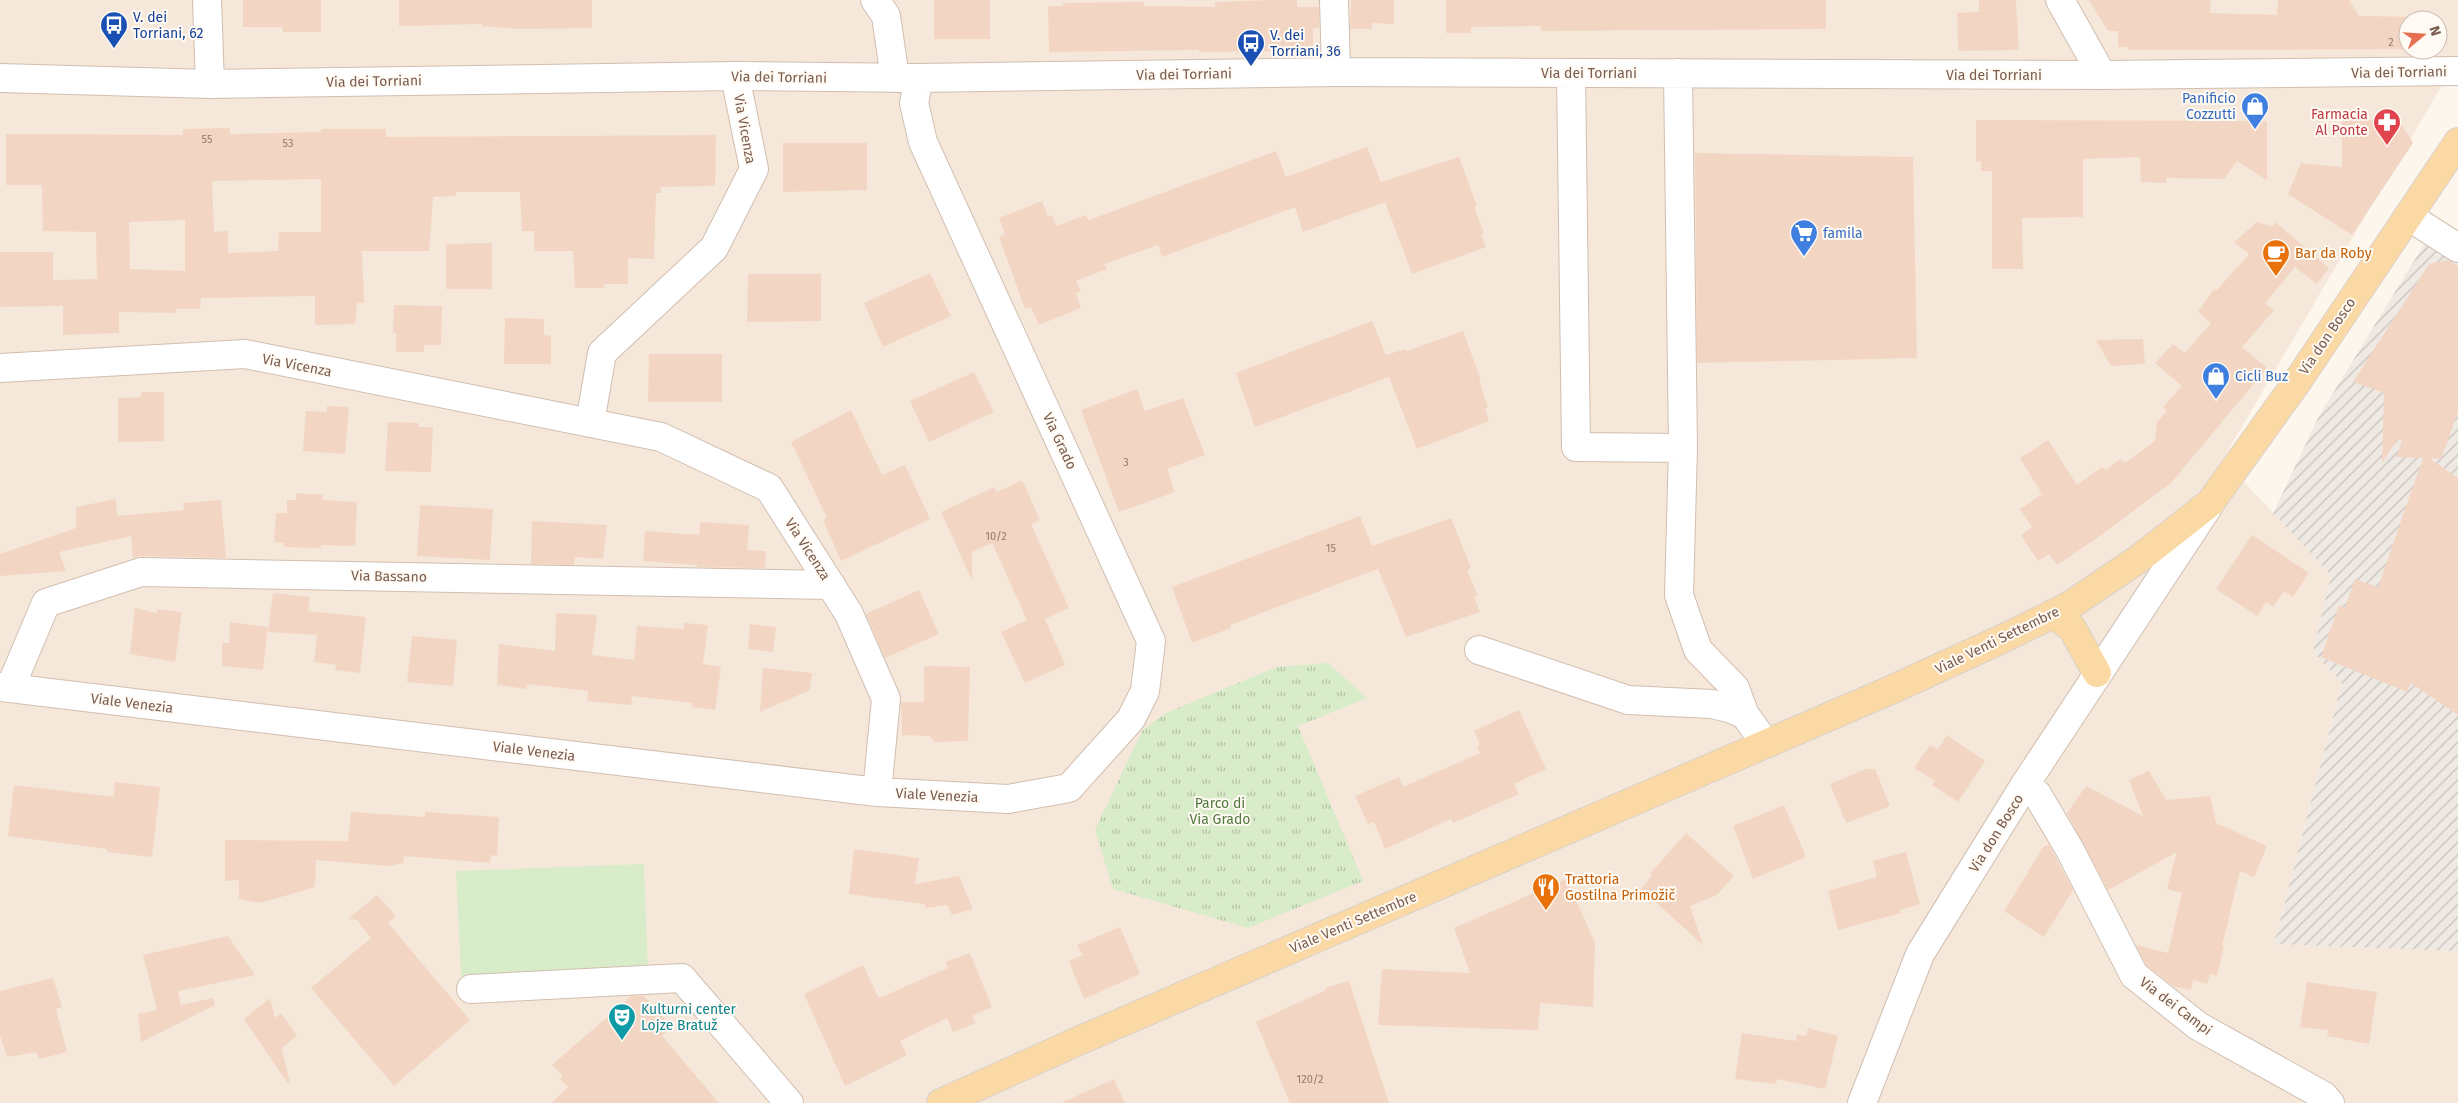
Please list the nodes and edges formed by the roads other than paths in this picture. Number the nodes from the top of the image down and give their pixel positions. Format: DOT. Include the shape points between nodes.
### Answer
graph roads {
  1 [pos="207,0"];
  2 [pos="875,0"];
  3 [pos="1334,0"];
  4 [pos="2060,0"];
  5 [pos="2458,71"];
  6 [pos="1336,72"];
  7 [pos="1571,73"];
  8 [pos="1678,73"];
  9 [pos="2102,75"];
  10 [pos="736,76"];
  11 [pos="0,78"];
  12 [pos="907,78"];
  13 [pos="210,84"];
  14 [pos="2458,142"];
  15 [pos="2408,216"];
  16 [pos="2458,248"];
  17 [pos="0,368"];
  18 [pos="590,423"];
  19 [pos="1683,448"];
  20 [pos="2210,503"];
  21 [pos="2140,558"];
  22 [pos="2161,579"];
  23 [pos="831,585"];
  24 [pos="2052,614"];
  25 [pos="1479,650"];
  26 [pos="2097,673"];
  27 [pos="5,688"];
  28 [pos="1745,715"];
  29 [pos="1766,744"];
  30 [pos="2024,786"];
  31 [pos="1069,788"];
  32 [pos="877,792"];
  33 [pos="471,989"];
  34 [pos="789,1103"];
  35 [pos="941,1103"];
  36 [pos="1862,1103"];
  37 [pos="2330,1103"];
  1 -- 13 [label="street"];
  2 -- 12 [label="street, Via Grado" via="886,16"];
  3 -- 6 [label="street"];
  4 -- 9 [label="street"];
  5 -- 9 [label="street, Via dei Torriani"];
  6 -- 7 [label="street, Via dei Torriani"];
  6 -- 12 [label="street, Via dei Torriani"];
  7 -- 8 [label="street, Via dei Torriani"];
  7 -- 19 [label="street" via="1576,448"];
  8 -- 9 [label="street, Via dei Torriani"];
  8 -- 19 [label="street"];
  10 -- 12 [label="street, Via dei Torriani"];
  10 -- 13 [label="street, Via dei Torriani"];
  10 -- 18 [label="street, Via Vicenza" via="754,169 714,248 602,353"];
  11 -- 13 [label="street, Via dei Torriani"];
  12 -- 31 [label="street, Via Grado" via="923,142 1151,641 1145,691 1131,719"];
  14 -- 15 [label="main road, Via don Bosco"];
  15 -- 16 [label="street"];
  15 -- 20 [label="main road, Via don Bosco" via="2297,382"];
  17 -- 18 [label="street, Via Vicenza" via="245,354"];
  18 -- 23 [label="street, Via Vicenza" via="661,437 769,488"];
  19 -- 28 [label="street" via="1679,595 1698,650 1735,688"];
  20 -- 21 [label="main road, Viale Venti Settembre"];
  20 -- 22 [label="street, Via don Bosco"];
  21 -- 22 [label="street"];
  21 -- 24 [label="main road, Viale Venti Settembre"];
  22 -- 26 [label="street, Via don Bosco"];
  23 -- 27 [label="street, Via Bassano" via="141,572 46,603"];
  23 -- 32 [label="street, Via Vicenza" via="849,614 886,699"];
  24 -- 26 [label="main road" via="2072,628"];
  24 -- 29 [label="main road, Viale Venti Settembre"];
  25 -- 28 [label="street" via="1628,700 1712,704"];
  26 -- 30 [label="street, Via don Bosco"];
  27 -- 32 [label="street, Viale Venezia"];
  28 -- 29 [label="street"];
  29 -- 35 [label="main road, Viale Venti Settembre"];
  30 -- 36 [label="street, Via don Bosco" via="1920,954"];
  30 -- 37 [label="street, Via dei Campi" via="2036,794 2070,850 2134,975 2198,1026 2324,1096"];
  31 -- 32 [label="street, Viale Venezia" via="1008,799"];
  33 -- 34 [label="street" via="682,978"];
}
